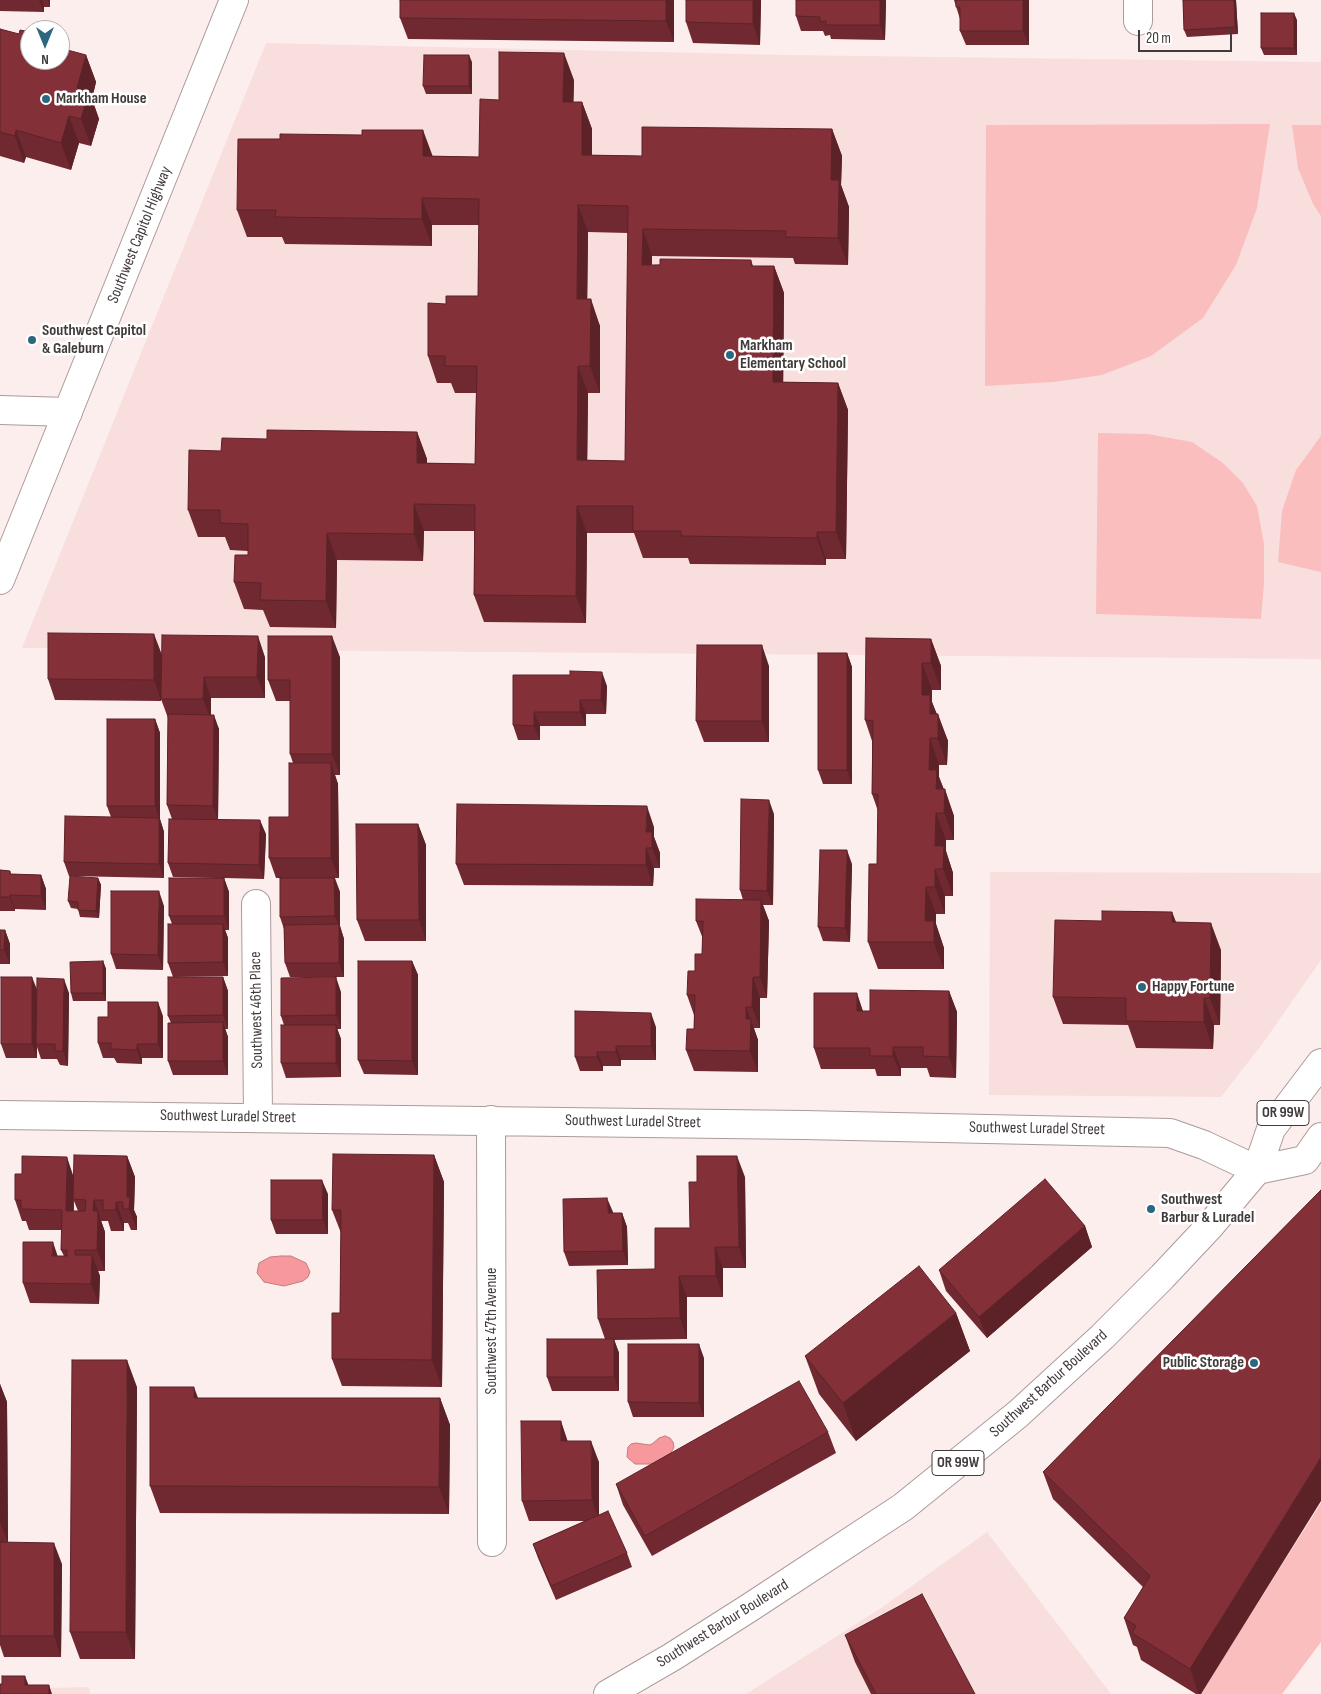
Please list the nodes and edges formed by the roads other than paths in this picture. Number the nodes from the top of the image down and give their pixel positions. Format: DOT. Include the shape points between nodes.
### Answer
graph roads {
  1 [pos="234,0"];
  2 [pos="0,410"];
  3 [pos="68,412"];
  4 [pos="0,580"];
  5 [pos="256,904"];
  6 [pos="1321,1063"];
  7 [pos="0,1115"];
  8 [pos="258,1117"];
  9 [pos="491,1120"];
  10 [pos="1321,1137"];
  11 [pos="1257,1170"];
  12 [pos="492,1542"];
  13 [pos="608,1694"];
  1 -- 3 [label="street, Southwest Capitol Highway"];
  2 -- 3 [label="street"];
  3 -- 4 [label="street, Southwest Capitol Highway"];
  5 -- 8 [label="street, Southwest 46th Place"];
  6 -- 11 [label="street, Southwest Barbur Boulevard / OR 99W" via="1270,1129"];
  7 -- 8 [label="street, Southwest Luradel Street"];
  8 -- 9 [label="street, Southwest Luradel Street"];
  9 -- 11 [label="street, Southwest Luradel Street" via="1170,1133"];
  9 -- 12 [label="street, Southwest 47th Avenue"];
  10 -- 11 [label="street, OR 99W" via="1305,1160"];
  11 -- 13 [label="street, Southwest Barbur Boulevard / OR 99W" via="1209,1227 1102,1338 1018,1414 903,1507 672,1657"];
}
